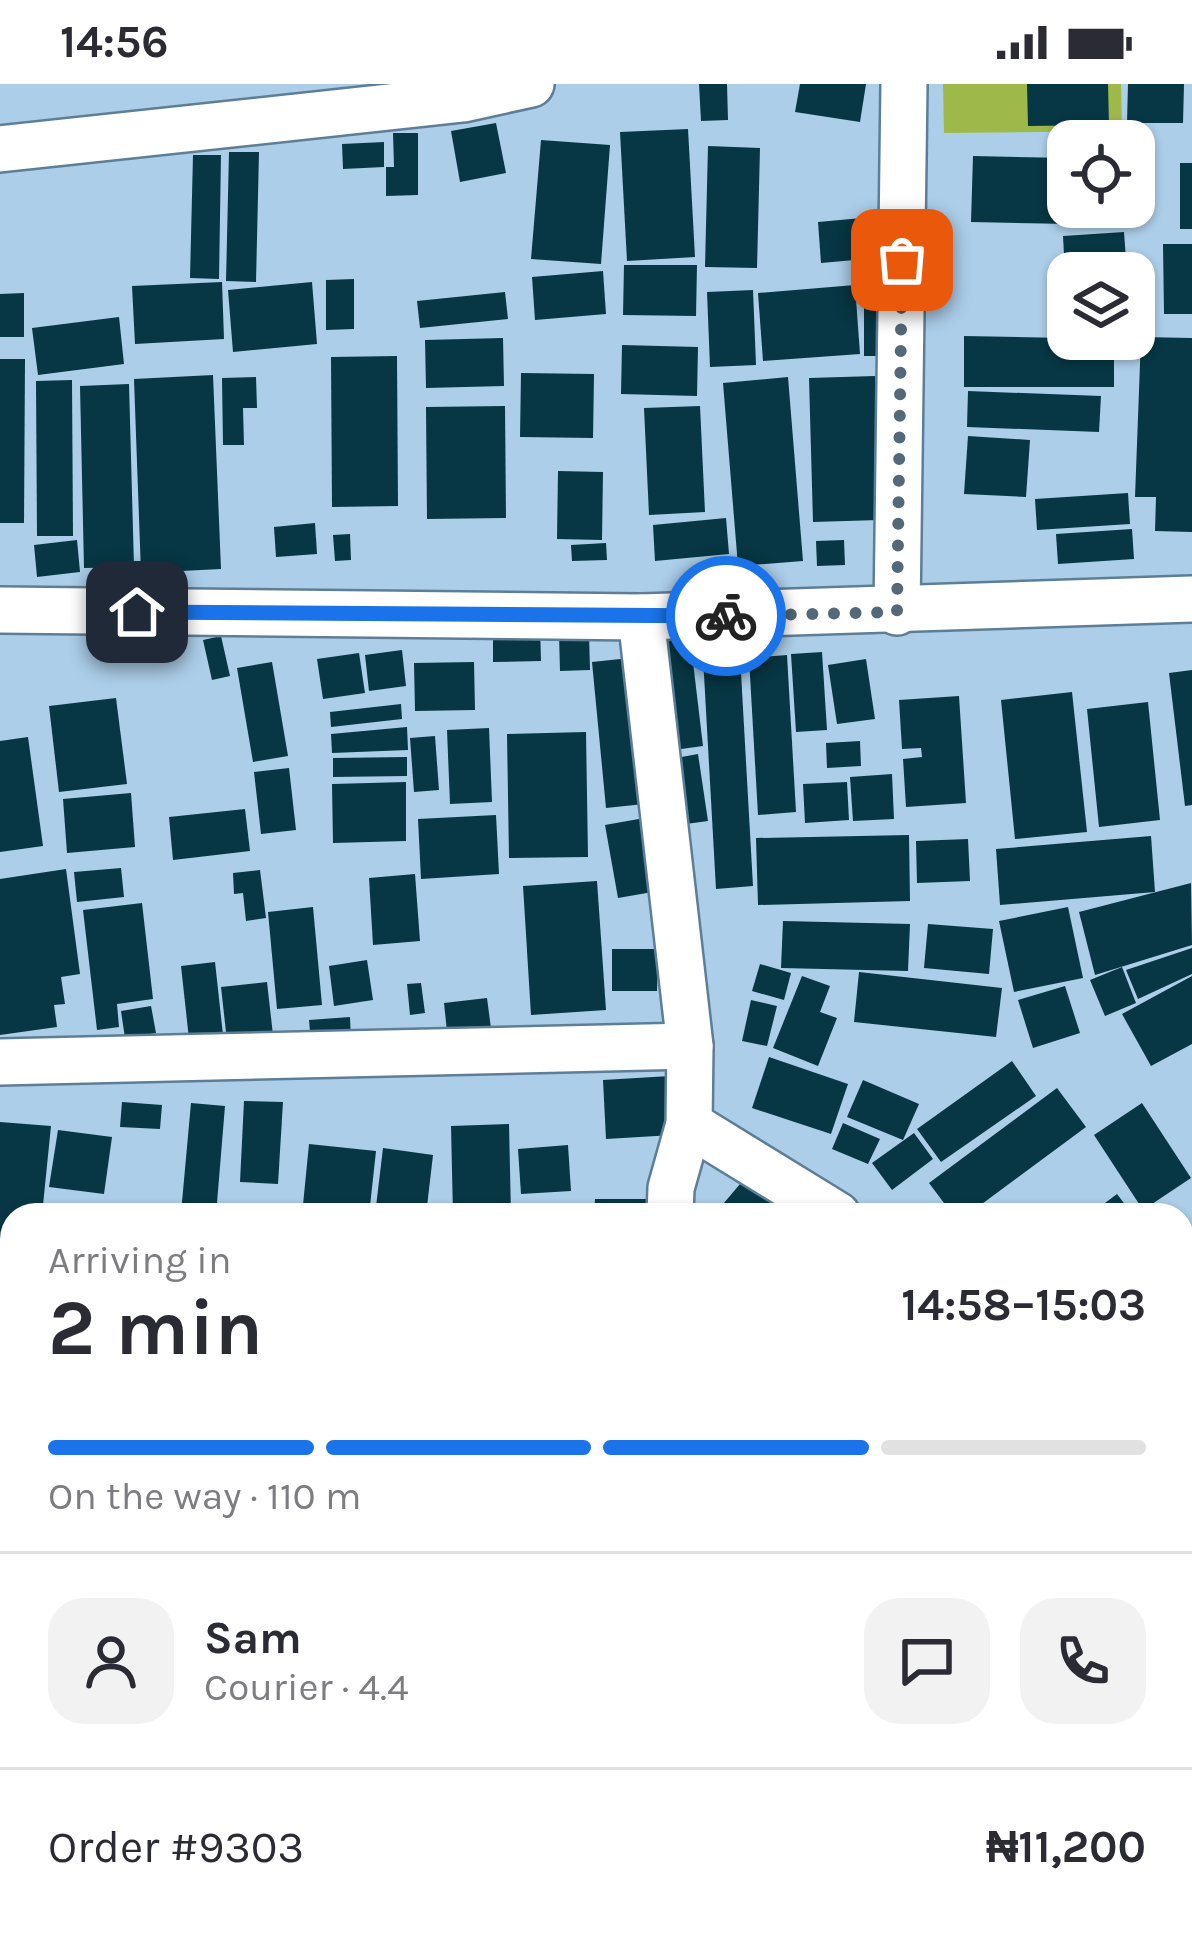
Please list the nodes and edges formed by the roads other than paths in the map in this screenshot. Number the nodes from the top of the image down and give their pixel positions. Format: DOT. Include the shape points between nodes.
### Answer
graph roads {
  1 [pos="531,84"];
  2 [pos="904,84"];
  3 [pos="0,149"];
  4 [pos="1192,598"];
  5 [pos="0,610"];
  6 [pos="897,612"];
  7 [pos="641,617"];
  8 [pos="691,1046"];
  9 [pos="0,1062"];
  10 [pos="689,1124"];
  11 [pos="670,1203"];
  12 [pos="817,1203"];
  1 -- 3 [label="street" via="463,99"];
  2 -- 6 [label="street"];
  4 -- 6 [label="street"];
  5 -- 7 [label="street"];
  6 -- 7 [label="street"];
  7 -- 8 [label="street"];
  8 -- 9 [label="street"];
  8 -- 10 [label="street"];
  10 -- 11 [label="street"];
  10 -- 12 [label="street"];
}
